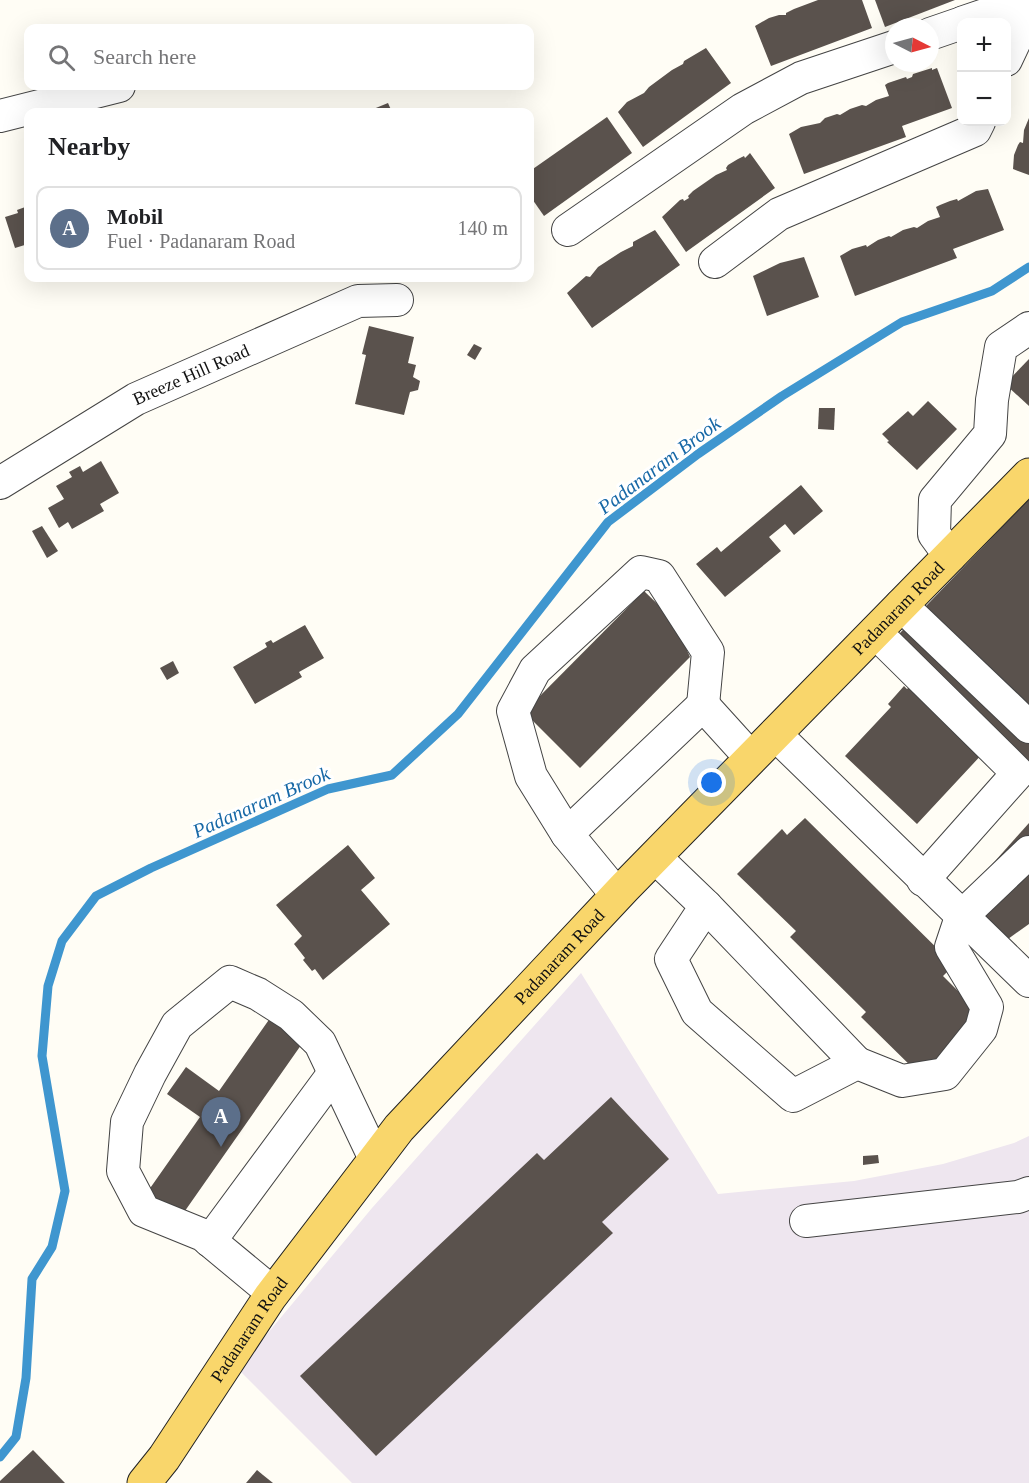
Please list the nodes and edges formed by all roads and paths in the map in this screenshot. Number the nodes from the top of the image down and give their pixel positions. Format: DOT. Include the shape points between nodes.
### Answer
graph roads {
  1 [pos="1029,0"];
  2 [pos="1029,11"];
  3 [pos="977,18"];
  4 [pos="957,25"];
  5 [pos="939,31"];
  6 [pos="885,49"];
  7 [pos="1011,49"];
  8 [pos="104,90"];
  9 [pos="35,108"];
  10 [pos="24,111"];
  11 [pos="0,117"];
  12 [pos="977,126"];
  13 [pos="568,230"];
  14 [pos="715,261"];
  15 [pos="397,300"];
  16 [pos="1029,328"];
  17 [pos="1029,475"];
  18 [pos="0,483"];
  19 [pos="950,556"];
  20 [pos="902,605"];
  21 [pos="875,632"];
  22 [pos="703,705"];
  23 [pos="1029,727"];
  24 [pos="775,734"];
  25 [pos="751,758"];
  26 [pos="567,834"];
  27 [pos="1029,852"];
  28 [pos="655,856"];
  29 [pos="924,880"];
  30 [pos="617,895"];
  31 [pos="706,906"];
  32 [pos="961,917"];
  33 [pos="1029,981"];
  34 [pos="857,1063"];
  35 [pos="334,1073"];
  36 [pos="375,1159"];
  37 [pos="1029,1193"];
  38 [pos="806,1221"];
  39 [pos="210,1240"];
  40 [pos="273,1293"];
  41 [pos="144,1483"];
  1 -- 3 [label="street"];
  2 -- 7 [label="street"];
  4 -- 5 [label="street"];
  6 -- 13 [label="street" via="801,78 743,109"];
  8 -- 9 [label="street"];
  10 -- 11 [label="street"];
  12 -- 14 [label="street" via="779,214"];
  15 -- 18 [label="street, Breeze Hill Road" via="358,301 136,399"];
  16 -- 19 [label="street" via="1001,347 990,434 935,500 934,534"];
  17 -- 19 [label="main road, Padanaram Road"];
  19 -- 20 [label="main road, Padanaram Road"];
  20 -- 21 [label="main road, Padanaram Road"];
  20 -- 23 [label="street"];
  21 -- 24 [label="main road, Padanaram Road"];
  21 -- 29 [label="street" via="1018,773"];
  22 -- 25 [label="street"];
  22 -- 26 [label="street"];
  22 -- 26 [label="street" via="708,652 659,576 641,572 535,670 513,711 531,776"];
  24 -- 25 [label="main road, Padanaram Road"];
  24 -- 29 [label="street"];
  25 -- 28 [label="main road, Padanaram Road"];
  26 -- 30 [label="street"];
  27 -- 32 [label="street"];
  28 -- 30 [label="main road, Padanaram Road"];
  28 -- 31 [label="street"];
  29 -- 32 [label="street"];
  30 -- 36 [label="main road, Padanaram Road" via="399,1128"];
  31 -- 34 [label="street"];
  31 -- 34 [label="street" via="671,959 697,1012 793,1096"];
  32 -- 33 [label="street"];
  32 -- 34 [label="street" via="951,947 987,1007 981,1029 945,1074 902,1081"];
  35 -- 36 [label="street"];
  35 -- 39 [label="street"];
  35 -- 39 [label="street" via="320,1043 291,1015 230,982 177,1025 127,1122 123,1171 144,1211"];
  36 -- 40 [label="main road, Padanaram Road"];
  37 -- 38 [label="street"];
  39 -- 40 [label="street"];
  40 -- 41 [label="main road, Padanaram Road"];
}
